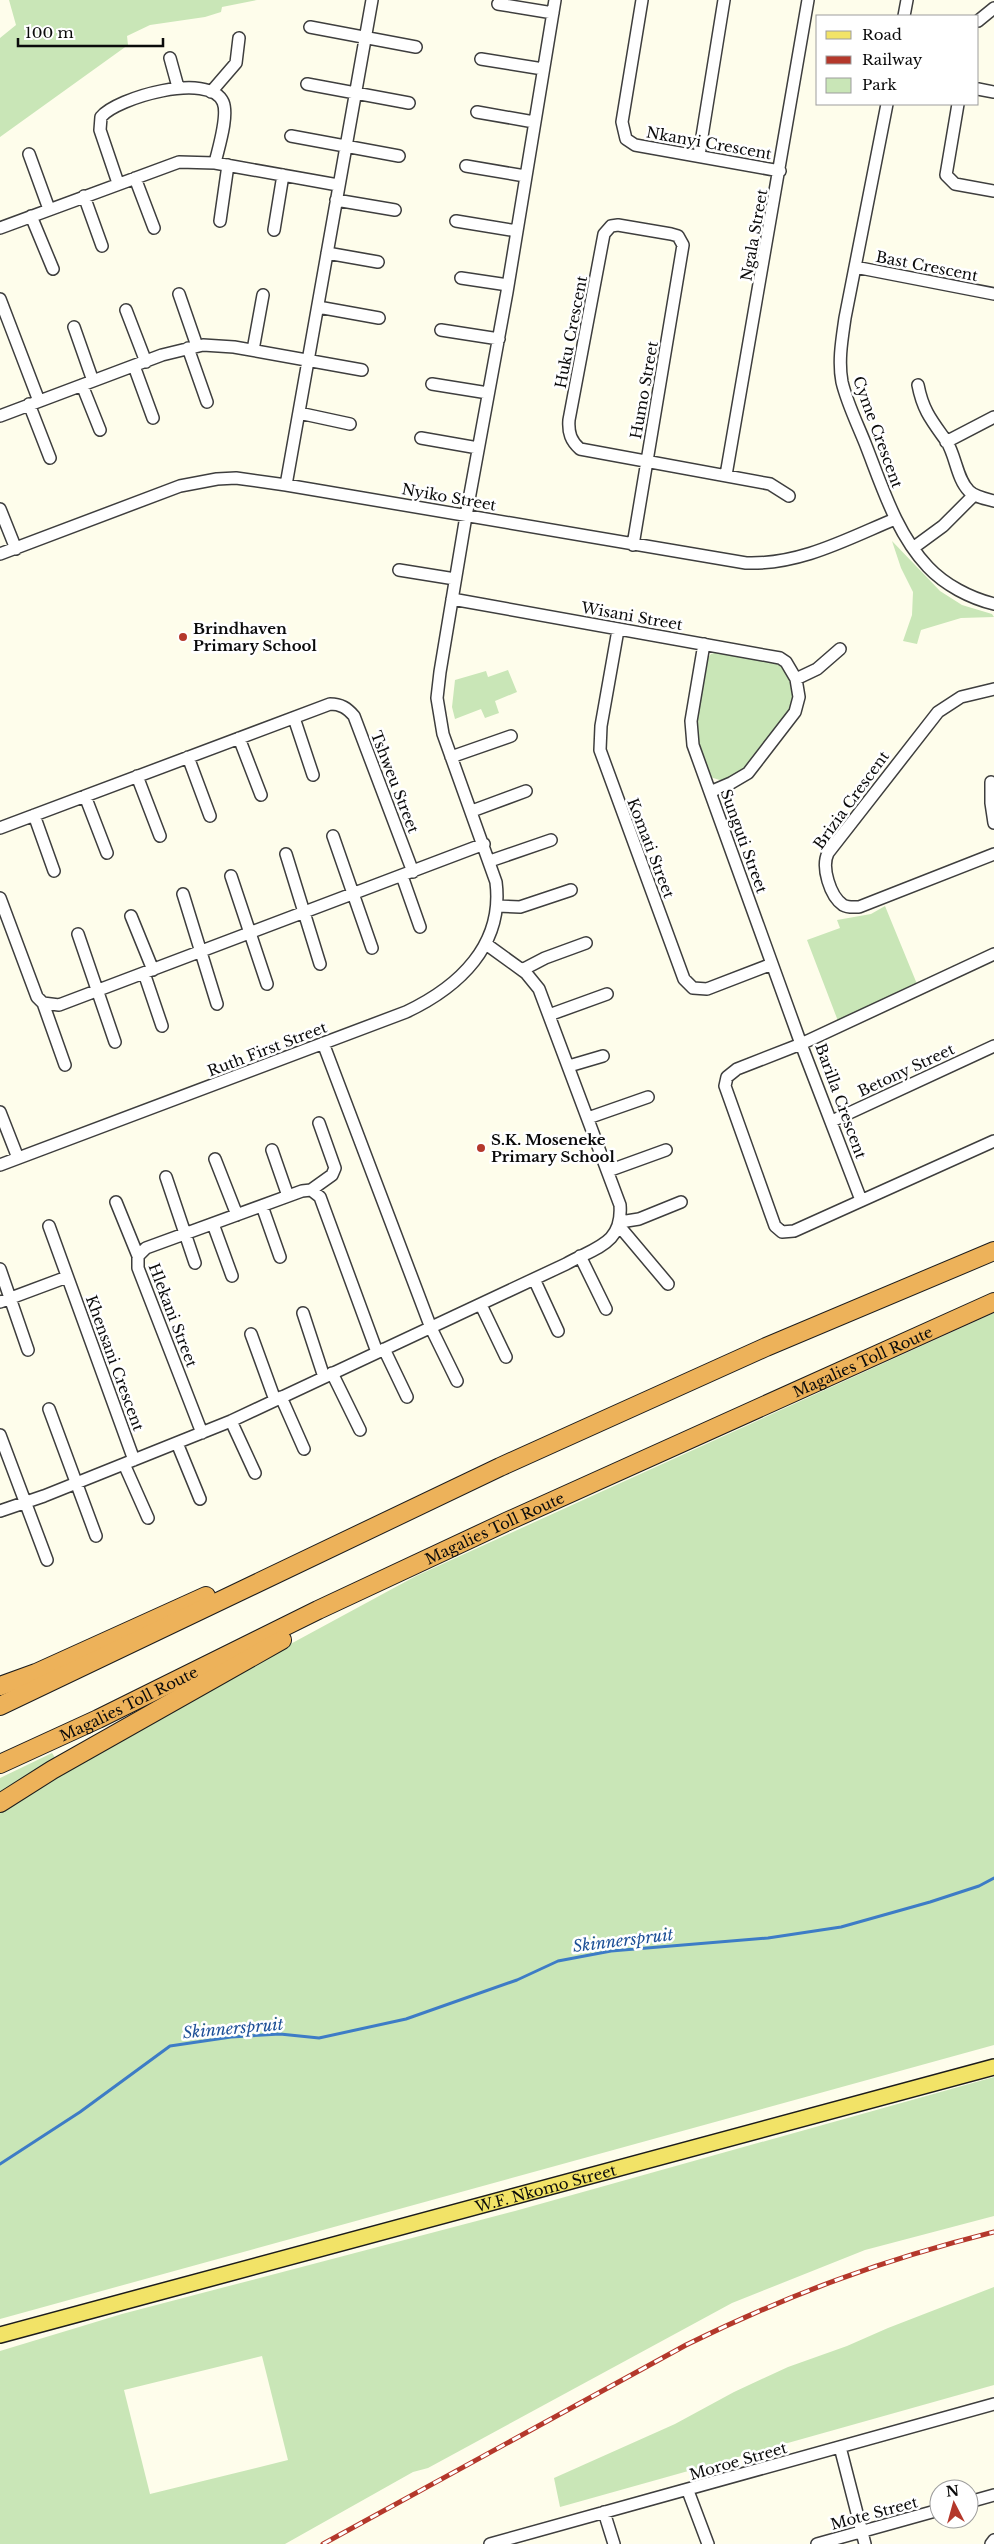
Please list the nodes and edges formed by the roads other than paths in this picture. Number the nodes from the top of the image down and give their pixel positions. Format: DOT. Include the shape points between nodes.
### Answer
graph roads {
  1 [pos="372,0"];
  2 [pos="555,0"];
  3 [pos="642,0"];
  4 [pos="724,0"];
  5 [pos="808,0"];
  6 [pos="907,0"];
  7 [pos="498,4"];
  8 [pos="994,8"];
  9 [pos="553,13"];
  10 [pos="904,15"];
  11 [pos="979,20"];
  12 [pos="310,28"];
  13 [pos="365,37"];
  14 [pos="239,38"];
  15 [pos="416,47"];
  16 [pos="170,58"];
  17 [pos="481,59"];
  18 [pos="543,69"];
  19 [pos="307,84"];
  20 [pos="178,87"];
  21 [pos="979,88"];
  22 [pos="211,92"];
  23 [pos="355,92"];
  24 [pos="994,92"];
  25 [pos="409,103"];
  26 [pos="887,105"];
  27 [pos="958,105"];
  28 [pos="477,112"];
  29 [pos="534,122"];
  30 [pos="291,136"];
  31 [pos="346,146"];
  32 [pos="29,154"];
  33 [pos="699,155"];
  34 [pos="399,156"];
  35 [pos="215,163"];
  36 [pos="228,165"];
  37 [pos="466,166"];
  38 [pos="780,171"];
  39 [pos="283,175"];
  40 [pos="525,176"];
  41 [pos="135,178"];
  42 [pos="118,184"];
  43 [pos="338,185"];
  44 [pos="994,191"];
  45 [pos="84,196"];
  46 [pos="336,200"];
  47 [pos="50,209"];
  48 [pos="395,210"];
  49 [pos="31,216"];
  50 [pos="220,221"];
  51 [pos="456,221"];
  52 [pos="0,228"];
  53 [pos="154,228"];
  54 [pos="274,230"];
  55 [pos="517,231"];
  56 [pos="681,240"];
  57 [pos="102,246"];
  58 [pos="327,253"];
  59 [pos="378,262"];
  60 [pos="854,267"];
  61 [pos="53,269"];
  62 [pos="461,278"];
  63 [pos="508,285"];
  64 [pos="179,294"];
  65 [pos="994,294"];
  66 [pos="263,295"];
  67 [pos="0,299"];
  68 [pos="318,307"];
  69 [pos="126,310"];
  70 [pos="379,318"];
  71 [pos="74,327"];
  72 [pos="441,330"];
  73 [pos="499,339"];
  74 [pos="193,347"];
  75 [pos="253,350"];
  76 [pos="309,360"];
  77 [pos="146,362"];
  78 [pos="134,366"];
  79 [pos="362,370"];
  80 [pos="87,383"];
  81 [pos="432,384"];
  82 [pos="918,385"];
  83 [pos="488,393"];
  84 [pos="207,402"];
  85 [pos="34,403"];
  86 [pos="299,413"];
  87 [pos="0,416"];
  88 [pos="994,417"];
  89 [pos="153,418"];
  90 [pos="350,424"];
  91 [pos="100,430"];
  92 [pos="421,438"];
  93 [pos="946,442"];
  94 [pos="478,448"];
  95 [pos="50,458"];
  96 [pos="647,461"];
  97 [pos="726,475"];
  98 [pos="286,485"];
  99 [pos="974,495"];
  100 [pos="789,496"];
  101 [pos="994,501"];
  102 [pos="0,508"];
  103 [pos="466,516"];
  104 [pos="895,519"];
  105 [pos="633,545"];
  106 [pos="913,548"];
  107 [pos="16,549"];
  108 [pos="0,554"];
  109 [pos="399,570"];
  110 [pos="455,579"];
  111 [pos="452,599"];
  112 [pos="994,604"];
  113 [pos="618,630"];
  114 [pos="704,644"];
  115 [pos="840,649"];
  116 [pos="796,679"];
  117 [pos="994,689"];
  118 [pos="294,718"];
  119 [pos="511,736"];
  120 [pos="239,738"];
  121 [pos="188,757"];
  122 [pos="451,757"];
  123 [pos="313,775"];
  124 [pos="137,776"];
  125 [pos="991,782"];
  126 [pos="526,791"];
  127 [pos="710,792"];
  128 [pos="261,795"];
  129 [pos="85,796"];
  130 [pos="472,811"];
  131 [pos="34,815"];
  132 [pos="210,816"];
  133 [pos="994,823"];
  134 [pos="0,828"];
  135 [pos="160,836"];
  136 [pos="333,836"];
  137 [pos="551,840"];
  138 [pos="484,844"];
  139 [pos="107,853"];
  140 [pos="286,854"];
  141 [pos="994,854"];
  142 [pos="490,861"];
  143 [pos="54,871"];
  144 [pos="407,874"];
  145 [pos="231,876"];
  146 [pos="571,890"];
  147 [pos="183,894"];
  148 [pos="353,895"];
  149 [pos="0,898"];
  150 [pos="497,906"];
  151 [pos="303,913"];
  152 [pos="132,916"];
  153 [pos="420,927"];
  154 [pos="250,933"];
  155 [pos="78,934"];
  156 [pos="586,943"];
  157 [pos="486,944"];
  158 [pos="372,948"];
  159 [pos="202,952"];
  160 [pos="994,954"];
  161 [pos="320,964"];
  162 [pos="772,964"];
  163 [pos="522,970"];
  164 [pos="148,971"];
  165 [pos="267,984"];
  166 [pos="99,990"];
  167 [pos="607,994"];
  168 [pos="43,1003"];
  169 [pos="217,1004"];
  170 [pos="549,1015"];
  171 [pos="162,1026"];
  172 [pos="115,1042"];
  173 [pos="323,1043"];
  174 [pos="801,1044"];
  175 [pos="994,1046"];
  176 [pos="603,1056"];
  177 [pos="65,1065"];
  178 [pos="569,1066"];
  179 [pos="648,1097"];
  180 [pos="0,1112"];
  181 [pos="588,1118"];
  182 [pos="832,1121"];
  183 [pos="320,1123"];
  184 [pos="994,1141"];
  185 [pos="272,1150"];
  186 [pos="666,1150"];
  187 [pos="18,1158"];
  188 [pos="215,1158"];
  189 [pos="0,1165"];
  190 [pos="608,1171"];
  191 [pos="166,1177"];
  192 [pos="311,1190"];
  193 [pos="288,1196"];
  194 [pos="861,1200"];
  195 [pos="116,1202"];
  196 [pos="682,1202"];
  197 [pos="262,1206"];
  198 [pos="237,1215"];
  199 [pos="212,1224"];
  200 [pos="620,1224"];
  201 [pos="49,1226"];
  202 [pos="185,1234"];
  203 [pos="994,1252"];
  204 [pos="138,1256"];
  205 [pos="580,1256"];
  206 [pos="280,1257"];
  207 [pos="195,1263"];
  208 [pos="0,1269"];
  209 [pos="232,1276"];
  210 [pos="67,1277"];
  211 [pos="534,1279"];
  212 [pos="668,1284"];
  213 [pos="6,1300"];
  214 [pos="994,1302"];
  215 [pos="481,1305"];
  216 [pos="606,1309"];
  217 [pos="303,1313"];
  218 [pos="431,1328"];
  219 [pos="558,1331"];
  220 [pos="251,1334"];
  221 [pos="28,1350"];
  222 [pos="380,1351"];
  223 [pos="506,1357"];
  224 [pos="328,1375"];
  225 [pos="457,1381"];
  226 [pos="407,1397"];
  227 [pos="278,1399"];
  228 [pos="49,1409"];
  229 [pos="231,1421"];
  230 [pos="360,1430"];
  231 [pos="202,1433"];
  232 [pos="0,1435"];
  233 [pos="177,1443"];
  234 [pos="304,1449"];
  235 [pos="129,1462"];
  236 [pos="500,1467"];
  237 [pos="255,1473"];
  238 [pos="77,1483"];
  239 [pos="200,1500"];
  240 [pos="26,1504"];
  241 [pos="0,1511"];
  242 [pos="148,1518"];
  243 [pos="506,1522"];
  244 [pos="96,1536"];
  245 [pos="47,1560"];
  246 [pos="0,1686"];
  247 [pos="0,1706"];
  248 [pos="0,1764"];
  249 [pos="0,1803"];
  250 [pos="994,2067"];
  251 [pos="97,2311"];
  252 [pos="0,2335"];
  253 [pos="0,2345"];
  254 [pos="994,2404"];
  255 [pos="840,2447"];
  256 [pos="688,2491"];
  257 [pos="994,2495"];
  258 [pos="979,2499"];
  259 [pos="604,2512"];
  260 [pos="929,2513"];
  261 [pos="861,2532"];
  262 [pos="994,2540"];
  263 [pos="490,2544"];
  264 [pos="614,2544"];
  265 [pos="708,2544"];
  266 [pos="817,2544"];
  267 [pos="864,2544"];
  268 [pos="991,2544"];
  1 -- 13 [label="street"];
  2 -- 9 [label="street, Ruth First Street"];
  3 -- 33 [label="street, Nkanyi Crescent" via="622,122 623,134 634,145"];
  4 -- 33 [label="street"];
  5 -- 38 [label="street, Ngala Street"];
  6 -- 10 [label="street"];
  7 -- 9 [label="street"];
  8 -- 11 [label="street"];
  9 -- 18 [label="street, Ruth First Street"];
  12 -- 13 [label="street"];
  13 -- 15 [label="street"];
  13 -- 23 [label="street"];
  14 -- 22 [label="street" via="236,63"];
  16 -- 20 [label="street"];
  17 -- 18 [label="street"];
  18 -- 29 [label="street, Ruth First Street"];
  19 -- 23 [label="street"];
  20 -- 22 [label="street"];
  20 -- 42 [label="street" via="112,107 101,117 100,130"];
  21 -- 24 [label="street"];
  22 -- 35 [label="street" via="217,94 225,110"];
  23 -- 25 [label="street"];
  23 -- 31 [label="street"];
  26 -- 60 [label="street, Cyme Crescent"];
  27 -- 44 [label="street" via="946,176 955,184"];
  28 -- 29 [label="street"];
  29 -- 40 [label="street, Ruth First Street"];
  30 -- 31 [label="street"];
  31 -- 34 [label="street"];
  31 -- 43 [label="street"];
  32 -- 47 [label="street"];
  33 -- 38 [label="street, Nkanyi Crescent"];
  35 -- 36 [label="street"];
  35 -- 41 [label="street" via="180,162"];
  36 -- 39 [label="street"];
  36 -- 50 [label="street"];
  37 -- 40 [label="street"];
  38 -- 97 [label="street, Ngala Street"];
  39 -- 43 [label="street"];
  39 -- 54 [label="street"];
  40 -- 55 [label="street, Ruth First Street"];
  41 -- 42 [label="street"];
  41 -- 53 [label="street"];
  42 -- 45 [label="street"];
  43 -- 46 [label="street"];
  45 -- 47 [label="street"];
  45 -- 57 [label="street"];
  46 -- 48 [label="street"];
  46 -- 58 [label="street"];
  47 -- 49 [label="street"];
  49 -- 52 [label="street"];
  49 -- 61 [label="street"];
  51 -- 55 [label="street"];
  55 -- 63 [label="street, Ruth First Street"];
  56 -- 96 [label="street, Humo Street" via="683,252"];
  56 -- 96 [label="street, Huku Crescent" via="672,234 618,225 607,229 569,420 570,437 580,449"];
  58 -- 59 [label="street"];
  58 -- 68 [label="street"];
  60 -- 65 [label="street, Bast Crescent"];
  60 -- 104 [label="street, Cyme Crescent" via="841,345 842,382"];
  62 -- 63 [label="street"];
  63 -- 73 [label="street, Ruth First Street"];
  64 -- 74 [label="street"];
  66 -- 75 [label="street"];
  67 -- 85 [label="street"];
  68 -- 70 [label="street"];
  68 -- 76 [label="street"];
  69 -- 77 [label="street"];
  71 -- 80 [label="street"];
  72 -- 73 [label="street"];
  73 -- 83 [label="street, Ruth First Street"];
  74 -- 75 [label="street" via="218,345"];
  74 -- 77 [label="street"];
  74 -- 84 [label="street"];
  75 -- 76 [label="street"];
  76 -- 79 [label="street"];
  76 -- 86 [label="street"];
  77 -- 78 [label="street"];
  78 -- 80 [label="street"];
  78 -- 89 [label="street"];
  80 -- 85 [label="street"];
  80 -- 91 [label="street"];
  81 -- 83 [label="street"];
  82 -- 93 [label="street" via="923,405"];
  83 -- 94 [label="street, Ruth First Street"];
  85 -- 87 [label="street"];
  85 -- 95 [label="street"];
  86 -- 90 [label="street"];
  86 -- 98 [label="street"];
  88 -- 93 [label="street"];
  92 -- 94 [label="street"];
  93 -- 99 [label="street" via="965,486"];
  94 -- 103 [label="street, Ruth First Street"];
  96 -- 97 [label="street"];
  96 -- 105 [label="street, Humo Street"];
  97 -- 100 [label="street" via="770,484"];
  98 -- 103 [label="street, Nyiko Street"];
  98 -- 107 [label="street, Nyiko Street" via="236,478 199,482 165,491"];
  99 -- 101 [label="street"];
  99 -- 106 [label="street" via="957,514"];
  102 -- 107 [label="street"];
  103 -- 105 [label="street, Nyiko Street"];
  103 -- 110 [label="street, Ruth First Street"];
  104 -- 105 [label="street, Nyiko Street" via="806,556 766,564"];
  104 -- 106 [label="street, Cyme Crescent"];
  106 -- 112 [label="street, Cyme Crescent" via="946,582"];
  107 -- 108 [label="street, Nyiko Street"];
  109 -- 110 [label="street"];
  110 -- 111 [label="street, Ruth First Street"];
  111 -- 113 [label="street, Wisani Street"];
  111 -- 122 [label="street, Ruth First Street" via="437,698"];
  113 -- 114 [label="street, Wisani Street"];
  113 -- 162 [label="street, Komati Street" via="601,726 600,750 684,979 694,988 706,989"];
  114 -- 116 [label="street, Wisani Street" via="780,658"];
  114 -- 127 [label="street, Sunguti Street" via="691,720 692,738"];
  115 -- 116 [label="street" via="817,669"];
  116 -- 127 [label="street" via="799,697 795,712 755,765 742,778"];
  117 -- 141 [label="street, Brizia Crescent" via="960,697 938,712 828,853 824,866 836,898 843,905 859,907"];
  118 -- 120 [label="street"];
  118 -- 123 [label="street"];
  118 -- 144 [label="street, Tshweu Street" via="330,704 342,706 354,716"];
  119 -- 122 [label="street"];
  120 -- 121 [label="street"];
  120 -- 128 [label="street"];
  121 -- 124 [label="street"];
  121 -- 132 [label="street"];
  122 -- 130 [label="street, Ruth First Street"];
  124 -- 129 [label="street"];
  124 -- 135 [label="street"];
  125 -- 133 [label="street"];
  126 -- 130 [label="street"];
  127 -- 162 [label="street, Sunguti Street"];
  129 -- 131 [label="street"];
  129 -- 139 [label="street"];
  130 -- 138 [label="street, Ruth First Street"];
  131 -- 134 [label="street"];
  131 -- 143 [label="street"];
  136 -- 148 [label="street"];
  137 -- 142 [label="street"];
  138 -- 142 [label="street, Ruth First Street"];
  138 -- 144 [label="street"];
  140 -- 151 [label="street"];
  142 -- 150 [label="street, Ruth First Street" via="496,882"];
  144 -- 148 [label="street"];
  144 -- 153 [label="street, Tshweu Street"];
  145 -- 154 [label="street"];
  146 -- 150 [label="street" via="520,907"];
  147 -- 159 [label="street"];
  148 -- 151 [label="street"];
  148 -- 158 [label="street"];
  149 -- 168 [label="street" via="37,997"];
  150 -- 157 [label="street, Ruth First Street"];
  151 -- 154 [label="street"];
  151 -- 161 [label="street"];
  152 -- 164 [label="street"];
  154 -- 159 [label="street"];
  154 -- 165 [label="street"];
  155 -- 166 [label="street"];
  156 -- 163 [label="street"];
  157 -- 163 [label="street"];
  157 -- 173 [label="street, Ruth First Street" via="456,982 433,999"];
  159 -- 164 [label="street"];
  159 -- 169 [label="street"];
  160 -- 174 [label="street, Barilla Crescent"];
  162 -- 174 [label="street, Sunguti Street"];
  163 -- 170 [label="street" via="539,989"];
  164 -- 166 [label="street"];
  164 -- 171 [label="street"];
  166 -- 168 [label="street" via="59,1005"];
  166 -- 172 [label="street"];
  167 -- 170 [label="street"];
  168 -- 177 [label="street"];
  170 -- 178 [label="street"];
  173 -- 187 [label="street, Ruth First Street"];
  173 -- 218 [label="street"];
  174 -- 182 [label="street, Barilla Crescent"];
  174 -- 194 [label="street" via="737,1069 726,1081 726,1090 774,1226 782,1232 794,1230"];
  175 -- 182 [label="street, Betony Street"];
  176 -- 178 [label="street"];
  178 -- 181 [label="street"];
  179 -- 181 [label="street"];
  180 -- 187 [label="street"];
  181 -- 190 [label="street"];
  182 -- 194 [label="street, Barilla Crescent"];
  183 -- 192 [label="street, Hlekani Street" via="335,1168 332,1175"];
  184 -- 194 [label="street"];
  185 -- 193 [label="street"];
  186 -- 190 [label="street"];
  187 -- 189 [label="street, Ruth First Street"];
  188 -- 198 [label="street"];
  190 -- 200 [label="street" via="620,1205"];
  191 -- 202 [label="street"];
  192 -- 193 [label="street, Hlekani Street"];
  192 -- 222 [label="street" via="320,1197"];
  193 -- 197 [label="street, Hlekani Street"];
  195 -- 204 [label="street"];
  196 -- 200 [label="street"];
  197 -- 198 [label="street, Hlekani Street"];
  197 -- 206 [label="street"];
  198 -- 199 [label="street, Hlekani Street"];
  199 -- 202 [label="street, Hlekani Street"];
  199 -- 209 [label="street"];
  200 -- 205 [label="street" via="609,1240"];
  200 -- 212 [label="street"];
  201 -- 210 [label="street, Khensani Crescent"];
  202 -- 204 [label="street, Hlekani Street" via="146,1248"];
  202 -- 207 [label="street"];
  203 -- 236 [label="highway" via="766,1347"];
  204 -- 231 [label="street, Hlekani Street" via="138,1268"];
  205 -- 211 [label="street"];
  205 -- 216 [label="street"];
  208 -- 213 [label="street"];
  210 -- 213 [label="street"];
  210 -- 235 [label="street, Khensani Crescent"];
  211 -- 215 [label="street"];
  211 -- 219 [label="street"];
  213 -- 221 [label="street"];
  214 -- 243 [label="highway, Magalies Toll Route"];
  215 -- 218 [label="street"];
  215 -- 223 [label="street"];
  217 -- 224 [label="street"];
  218 -- 222 [label="street"];
  218 -- 225 [label="street"];
  220 -- 227 [label="street"];
  222 -- 224 [label="street"];
  222 -- 226 [label="street"];
  224 -- 227 [label="street"];
  224 -- 230 [label="street"];
  227 -- 229 [label="street"];
  227 -- 234 [label="street"];
  228 -- 238 [label="street"];
  229 -- 231 [label="street"];
  229 -- 237 [label="street"];
  231 -- 233 [label="street"];
  232 -- 240 [label="street"];
  233 -- 235 [label="street"];
  233 -- 239 [label="street"];
  235 -- 238 [label="street"];
  235 -- 242 [label="street, Khensani Crescent"];
  236 -- 246 [label="highway" via="36,1673"];
  236 -- 247 [label="highway"];
  238 -- 240 [label="street"];
  238 -- 244 [label="street"];
  240 -- 241 [label="street"];
  240 -- 245 [label="street"];
  243 -- 248 [label="highway, Magalies Toll Route"];
  243 -- 249 [label="highway" via="197,1687"];
  250 -- 251 [label="main road, W.F. Nkomo Street"];
  251 -- 252 [label="main road, W.F. Nkomo Street" via="62,2317"];
  251 -- 253 [label="main road, W.F. Nkomo Street"];
  254 -- 255 [label="street, Moroe Street"];
  255 -- 256 [label="street, Moroe Street"];
  255 -- 261 [label="street"];
  256 -- 259 [label="street, Moroe Street"];
  256 -- 265 [label="street"];
  257 -- 258 [label="street"];
  259 -- 263 [label="street, Moroe Street"];
  259 -- 264 [label="street"];
  260 -- 261 [label="street, Mote Street"];
  261 -- 266 [label="street, Mote Street"];
  261 -- 267 [label="street"];
  262 -- 268 [label="street"];
}
